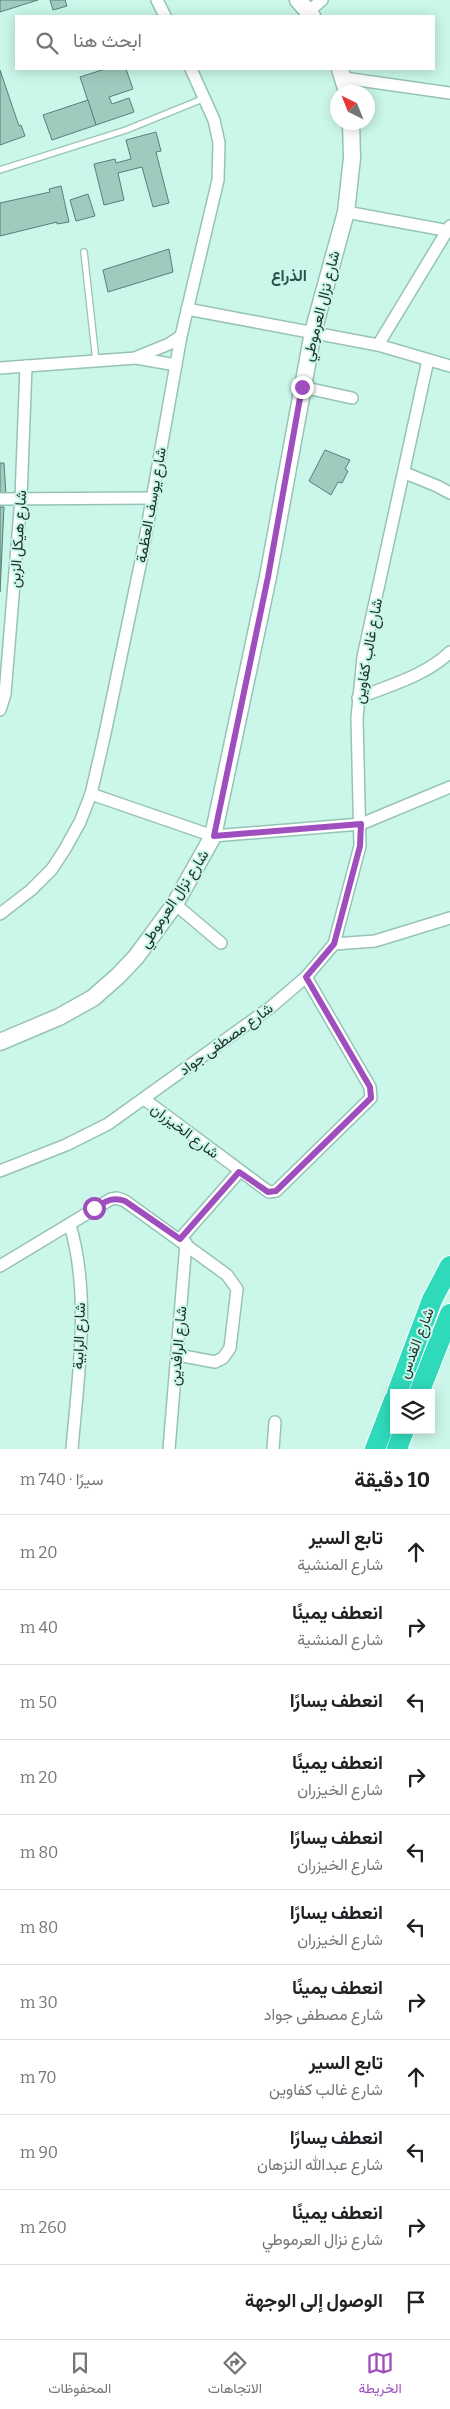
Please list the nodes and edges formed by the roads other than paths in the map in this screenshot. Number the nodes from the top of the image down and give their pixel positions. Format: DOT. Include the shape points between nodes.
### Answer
graph roads {
  1 [pos="158,0"];
  2 [pos="322,0"];
  3 [pos="307,9"];
  4 [pos="165,15"];
  5 [pos="191,70"];
  6 [pos="344,80"];
  7 [pos="450,93"];
  8 [pos="205,98"];
  9 [pos="351,130"];
  10 [pos="0,170"];
  11 [pos="346,212"];
  12 [pos="449,229"];
  13 [pos="84,252"];
  14 [pos="187,309"];
  15 [pos="313,332"];
  16 [pos="181,336"];
  17 [pos="378,345"];
  18 [pos="136,358"];
  19 [pos="428,360"];
  20 [pos="96,361"];
  21 [pos="176,365"];
  22 [pos="26,366"];
  23 [pos="450,366"];
  24 [pos="0,368"];
  25 [pos="302,387"];
  26 [pos="352,398"];
  27 [pos="405,473"];
  28 [pos="450,493"];
  29 [pos="21,498"];
  30 [pos="152,498"];
  31 [pos="0,499"];
  32 [pos="450,652"];
  33 [pos="358,698"];
  34 [pos="0,710"];
  35 [pos="450,788"];
  36 [pos="91,794"];
  37 [pos="361,824"];
  38 [pos="214,836"];
  39 [pos="175,904"];
  40 [pos="0,914"];
  41 [pos="450,918"];
  42 [pos="221,944"];
  43 [pos="334,944"];
  44 [pos="306,977"];
  45 [pos="0,1042"];
  46 [pos="144,1099"];
  47 [pos="0,1171"];
  48 [pos="239,1172"];
  49 [pos="70,1225"];
  50 [pos="183,1241"];
  51 [pos="0,1266"];
  52 [pos="450,1266"];
  53 [pos="450,1314"];
  54 [pos="178,1355"];
  55 [pos="399,1389"];
  56 [pos="421,1389"];
  57 [pos="390,1410"];
  58 [pos="275,1422"];
  59 [pos="403,1434"];
  60 [pos="72,1449"];
  61 [pos="169,1449"];
  62 [pos="274,1449"];
  63 [pos="375,1449"];
  64 [pos="397,1449"];
  1 -- 4 [label="street"];
  2 -- 3 [label="street"];
  5 -- 8 [label="street, شارع يوسف العظمة"];
  6 -- 7 [label="street"];
  8 -- 10 [label="lane" via="126,130"];
  8 -- 14 [label="street, شارع يوسف العظمة" via="214,120 220,162"];
  9 -- 11 [label="street, شارع نزال العرموطي" via="352,158"];
  11 -- 12 [label="street"];
  11 -- 15 [label="street, شارع نزال العرموطي"];
  12 -- 17 [label="street"];
  13 -- 20 [label="lane"];
  14 -- 15 [label="street"];
  14 -- 16 [label="street, شارع يوسف العظمة"];
  15 -- 17 [label="street"];
  15 -- 25 [label="street, شارع نزال العرموطي"];
  16 -- 18 [label="street"];
  16 -- 21 [label="street, شارع يوسف العظمة"];
  17 -- 19 [label="street"];
  18 -- 20 [label="street"];
  18 -- 21 [label="street"];
  19 -- 23 [label="street"];
  19 -- 27 [label="street, شارع غالب كفاوين"];
  20 -- 22 [label="street"];
  21 -- 30 [label="street, شارع يوسف العظمة"];
  22 -- 24 [label="street"];
  22 -- 29 [label="street, شارع هيكل الزبن"];
  25 -- 26 [label="street"];
  25 -- 38 [label="street, شارع نزال العرموطي" via="268,577"];
  27 -- 28 [label="street"];
  27 -- 33 [label="street, شارع غالب كفاوين" via="363,657"];
  29 -- 30 [label="street"];
  29 -- 31 [label="street"];
  29 -- 34 [label="street, شارع هيكل الزبن" via="5,694"];
  30 -- 36 [label="street, شارع يوسف العظمة"];
  32 -- 33 [label="street" via="419,674"];
  33 -- 37 [label="street, شارع غالب كفاوين"];
  35 -- 37 [label="street"];
  36 -- 38 [label="street"];
  36 -- 40 [label="street, شارع يوسف العظمة" via="80,822 52,869"];
  37 -- 38 [label="street"];
  37 -- 43 [label="street, شارع غالب كفاوين" via="358,855"];
  38 -- 39 [label="street, شارع نزال العرموطي"];
  39 -- 42 [label="street"];
  39 -- 45 [label="street, شارع نزال العرموطي" via="136,957 92,998 59,1017"];
  41 -- 43 [label="street" via="375,941"];
  43 -- 44 [label="street, شارع مصطفى جواد"];
  44 -- 46 [label="street, شارع مصطفى جواد" via="271,1007"];
  44 -- 48 [label="street, شارع الخيزران" via="370,1087 371,1098 276,1191 268,1192"];
  46 -- 47 [label="street, شارع مصطفى جواد" via="108,1124 66,1145"];
  46 -- 48 [label="street, شارع الخيزران"];
  48 -- 50 [label="street"];
  49 -- 50 [label="street" via="111,1198 117,1198"];
  49 -- 51 [label="street"];
  49 -- 60 [label="street, شارع الرابية" via="78,1263 80,1310"];
  50 -- 54 [label="street, شارع الرافدين"];
  50 -- 54 [label="street" via="227,1275 237,1289 230,1348 223,1358 215,1362"];
  52 -- 55 [label="highway, شارع القدس" via="432,1300"];
  53 -- 56 [label="highway, شارع القدس"];
  54 -- 61 [label="street, شارع الرافدين"];
  57 -- 63 [label="highway"];
  58 -- 62 [label="street"];
  59 -- 64 [label="highway"];
}
